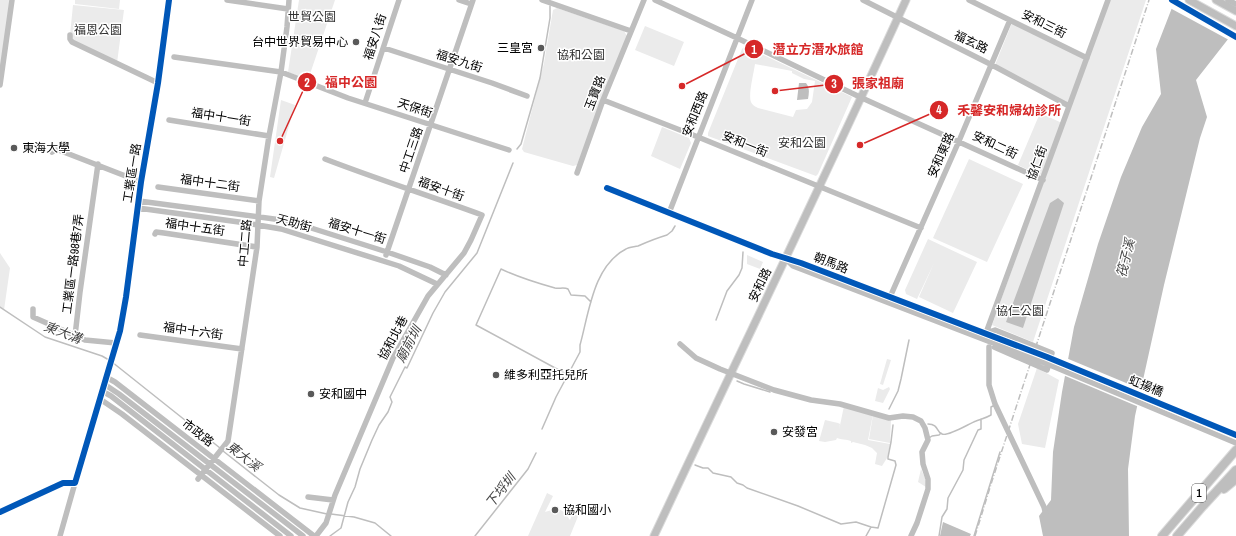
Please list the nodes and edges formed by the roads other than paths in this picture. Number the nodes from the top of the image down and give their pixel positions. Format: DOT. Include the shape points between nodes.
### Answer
graph roads {
  1 [pos="12,0"];
  2 [pos="169,0"];
  3 [pos="227,0"];
  4 [pos="289,0"];
  5 [pos="399,0"];
  6 [pos="459,0"];
  7 [pos="542,0"];
  8 [pos="644,0"];
  9 [pos="655,0"];
  10 [pos="752,0"];
  11 [pos="863,0"];
  12 [pos="906,0"];
  13 [pos="969,0"];
  14 [pos="1108,0"];
  15 [pos="1172,0"];
  16 [pos="1189,0"];
  17 [pos="1216,0"];
  18 [pos="1228,0"];
  19 [pos="472,2"];
  20 [pos="1236,4"];
  21 [pos="288,9"];
  22 [pos="1236,11"];
  23 [pos="898,18"];
  24 [pos="1010,20"];
  25 [pos="1236,26"];
  26 [pos="631,30"];
  27 [pos="70,35"];
  28 [pos="737,38"];
  29 [pos="1236,38"];
  30 [pos="384,48"];
  31 [pos="174,57"];
  32 [pos="1087,58"];
  33 [pos="992,65"];
  34 [pos="450,69"];
  35 [pos="281,72"];
  36 [pos="158,83"];
  37 [pos="0,85"];
  38 [pos="527,96"];
  39 [pos="862,98"];
  40 [pos="603,100"];
  41 [pos="365,104"];
  42 [pos="1069,106"];
  43 [pos="169,120"];
  44 [pos="431,125"];
  45 [pos="269,136"];
  46 [pos="698,136"];
  47 [pos="959,141"];
  48 [pos="509,150"];
  49 [pos="52,152"];
  50 [pos="325,160"];
  51 [pos="98,164"];
  52 [pos="577,173"];
  53 [pos="1043,180"];
  54 [pos="141,182"];
  55 [pos="820,186"];
  56 [pos="158,187"];
  57 [pos="607,188"];
  58 [pos="409,189"];
  59 [pos="139,201"];
  60 [pos="259,201"];
  61 [pos="138,208"];
  62 [pos="668,214"];
  63 [pos="482,215"];
  64 [pos="258,217"];
  65 [pos="258,226"];
  66 [pos="921,228"];
  67 [pos="155,234"];
  68 [pos="257,247"];
  69 [pos="387,252"];
  70 [pos="785,259"];
  71 [pos="384,261"];
  72 [pos="446,275"];
  73 [pos="437,284"];
  74 [pos="890,297"];
  75 [pos="33,309"];
  76 [pos="986,333"];
  77 [pos="140,334"];
  78 [pos="75,336"];
  79 [pos="680,344"];
  80 [pos="995,344"];
  81 [pos="115,346"];
  82 [pos="242,349"];
  83 [pos="1046,360"];
  84 [pos="730,374"];
  85 [pos="106,377"];
  86 [pos="104,384"];
  87 [pos="102,391"];
  88 [pos="100,399"];
  89 [pos="1236,435"];
  90 [pos="1236,443"];
  91 [pos="1236,450"];
  92 [pos="214,459"];
  93 [pos="210,464"];
  94 [pos="205,470"];
  95 [pos="1236,470"];
  96 [pos="200,477"];
  97 [pos="1236,479"];
  98 [pos="75,484"];
  99 [pos="308,497"];
  100 [pos="332,502"];
  101 [pos="0,512"];
  102 [pos="1192,518"];
  103 [pos="60,536"];
  104 [pos="280,536"];
  105 [pos="291,536"];
  106 [pos="303,536"];
  107 [pos="315,536"];
  108 [pos="654,536"];
  109 [pos="911,536"];
  110 [pos="1162,536"];
  111 [pos="1177,536"];
  1 -- 37 [label="street"];
  2 -- 36 [label="street, 工業區一路"];
  3 -- 21 [label="street"];
  4 -- 21 [label="street, 中工二路"];
  5 -- 30 [label="street, 福安八街"];
  6 -- 19 [label="street"];
  7 -- 26 [label="street"];
  8 -- 26 [label="street, 玉寶路"];
  9 -- 28 [label="street, 安和二街"];
  10 -- 28 [label="street, 安和西路"];
  11 -- 23 [label="street, 福玄路"];
  12 -- 23 [label="main road, 安和路"];
  13 -- 24 [label="street, 安和三街"];
  14 -- 32 [label="street, 協仁街"];
  15 -- 29 [label="street"];
  16 -- 25 [label="main road"];
  17 -- 22 [label="main road"];
  18 -- 20 [label="street"];
  19 -- 34 [label="street, 中工三路"];
  21 -- 35 [label="street, 中工二路"];
  23 -- 33 [label="street, 福玄路"];
  23 -- 39 [label="main road, 安和路"];
  24 -- 32 [label="street, 安和三街"];
  24 -- 33 [label="street, 安和東路"];
  26 -- 40 [label="street, 玉寶路"];
  27 -- 36 [label="street" via="72,42"];
  28 -- 39 [label="street, 安和二街"];
  28 -- 46 [label="street, 安和西路"];
  30 -- 34 [label="street, 福安九街"];
  30 -- 41 [label="street, 福安八街"];
  31 -- 35 [label="street, 天保街"];
  32 -- 42 [label="street, 協仁街"];
  33 -- 42 [label="street, 福玄路"];
  33 -- 47 [label="street, 安和東路"];
  34 -- 38 [label="street, 福安九街"];
  34 -- 44 [label="street, 中工三路"];
  35 -- 41 [label="street, 天保街"];
  35 -- 45 [label="street, 中工二路"];
  36 -- 54 [label="street, 工業區一路"];
  39 -- 47 [label="street, 安和二街"];
  39 -- 55 [label="main road, 安和路"];
  40 -- 46 [label="street, 安和一街"];
  40 -- 52 [label="street, 玉寶路"];
  41 -- 44 [label="street, 天保街"];
  42 -- 53 [label="street, 協仁街"];
  43 -- 45 [label="street, 福中十一街"];
  44 -- 48 [label="street, 天保街"];
  44 -- 58 [label="street, 中工三路"];
  45 -- 60 [label="street, 中工二路"];
  46 -- 55 [label="street, 安和一街"];
  46 -- 62 [label="street, 安和西路"];
  47 -- 53 [label="street, 安和二街"];
  47 -- 66 [label="street, 安和東路"];
  49 -- 51 [label="street" via="56,149"];
  50 -- 58 [label="street, 福安十街"];
  51 -- 54 [label="street"];
  51 -- 78 [label="street, 工業區一路98巷7弄"];
  53 -- 76 [label="street, 協仁街"];
  54 -- 59 [label="street, 工業區一路"];
  55 -- 66 [label="street, 安和一街"];
  55 -- 70 [label="main road, 安和路"];
  56 -- 60 [label="street, 福中十二街"];
  57 -- 62 [label="street, 朝馬路"];
  58 -- 63 [label="street, 福安十街"];
  58 -- 69 [label="street, 中工三路"];
  59 -- 61 [label="street, 工業區一路"];
  59 -- 64 [label="street, 天助街"];
  60 -- 64 [label="street, 中工二路"];
  61 -- 65 [label="street, 天助街"];
  61 -- 81 [label="street, 工業區一路" via="126,297"];
  62 -- 70 [label="street, 朝馬路"];
  63 -- 72 [label="street, 協和北巷" via="464,253"];
  64 -- 65 [label="street, 中工二路"];
  64 -- 69 [label="street, 福安十一街" via="289,221"];
  65 -- 68 [label="street, 中工二路"];
  65 -- 71 [label="street, 天助街" via="281,229"];
  66 -- 74 [label="street, 安和東路"];
  67 -- 68 [label="street, 福中十五街" via="164,233"];
  68 -- 82 [label="street, 中工二路"];
  69 -- 71 [label="street, 中工三路"];
  69 -- 72 [label="street, 福安十一街"];
  70 -- 74 [label="street, 朝馬路"];
  70 -- 80 [label="street, 朝馬路" via="794,266"];
  70 -- 84 [label="main road, 安和路"];
  71 -- 73 [label="street, 天助街"];
  72 -- 73 [label="street, 協和北巷"];
  73 -- 100 [label="street, 協和北巷" via="393,358"];
  74 -- 76 [label="street, 朝馬路"];
  75 -- 78 [label="street, 工業區一路98巷7弄" via="33,317"];
  76 -- 80 [label="street" via="995,330 1052,353 1047,370 994,347"];
  76 -- 83 [label="street, 朝馬路"];
  77 -- 82 [label="street, 福中十六街"];
  78 -- 81 [label="street"];
  79 -- 84 [label="street" via="696,358"];
  80 -- 83 [label="street, 朝馬路"];
  81 -- 85 [label="street, 工業區一路"];
  82 -- 92 [label="street, 中工二路" via="228,441"];
  83 -- 89 [label="street, 虹揚橋, bridge"];
  83 -- 90 [label="street, 虹揚橋, bridge"];
  84 -- 108 [label="main road, 安和路"];
  84 -- 109 [label="street" via="811,400 840,404 889,418 904,416 921,421 928,440 922,452 922,464 928,479 928,488"];
  85 -- 86 [label="street"];
  85 -- 92 [label="street, 市政路"];
  86 -- 87 [label="street"];
  86 -- 93 [label="street, 市政路"];
  87 -- 88 [label="street"];
  87 -- 94 [label="street, 市政路"];
  88 -- 96 [label="street"];
  88 -- 98 [label="street"];
  91 -- 110 [label="highway, 1"];
  92 -- 93 [label="street, 中工二路"];
  92 -- 107 [label="street, 市政路"];
  93 -- 94 [label="street, 中工二路"];
  93 -- 106 [label="street, 市政路"];
  94 -- 96 [label="street, 中工二路"];
  94 -- 105 [label="street, 市政路"];
  95 -- 102 [label="highway, 1"];
  96 -- 104 [label="street"];
  97 -- 102 [label="highway"];
  98 -- 101 [label="street" via="63,483"];
  98 -- 103 [label="street"];
  99 -- 100 [label="street"];
  100 -- 107 [label="street, 協和北巷" via="327,520"];
  102 -- 111 [label="highway, 1"];
}
